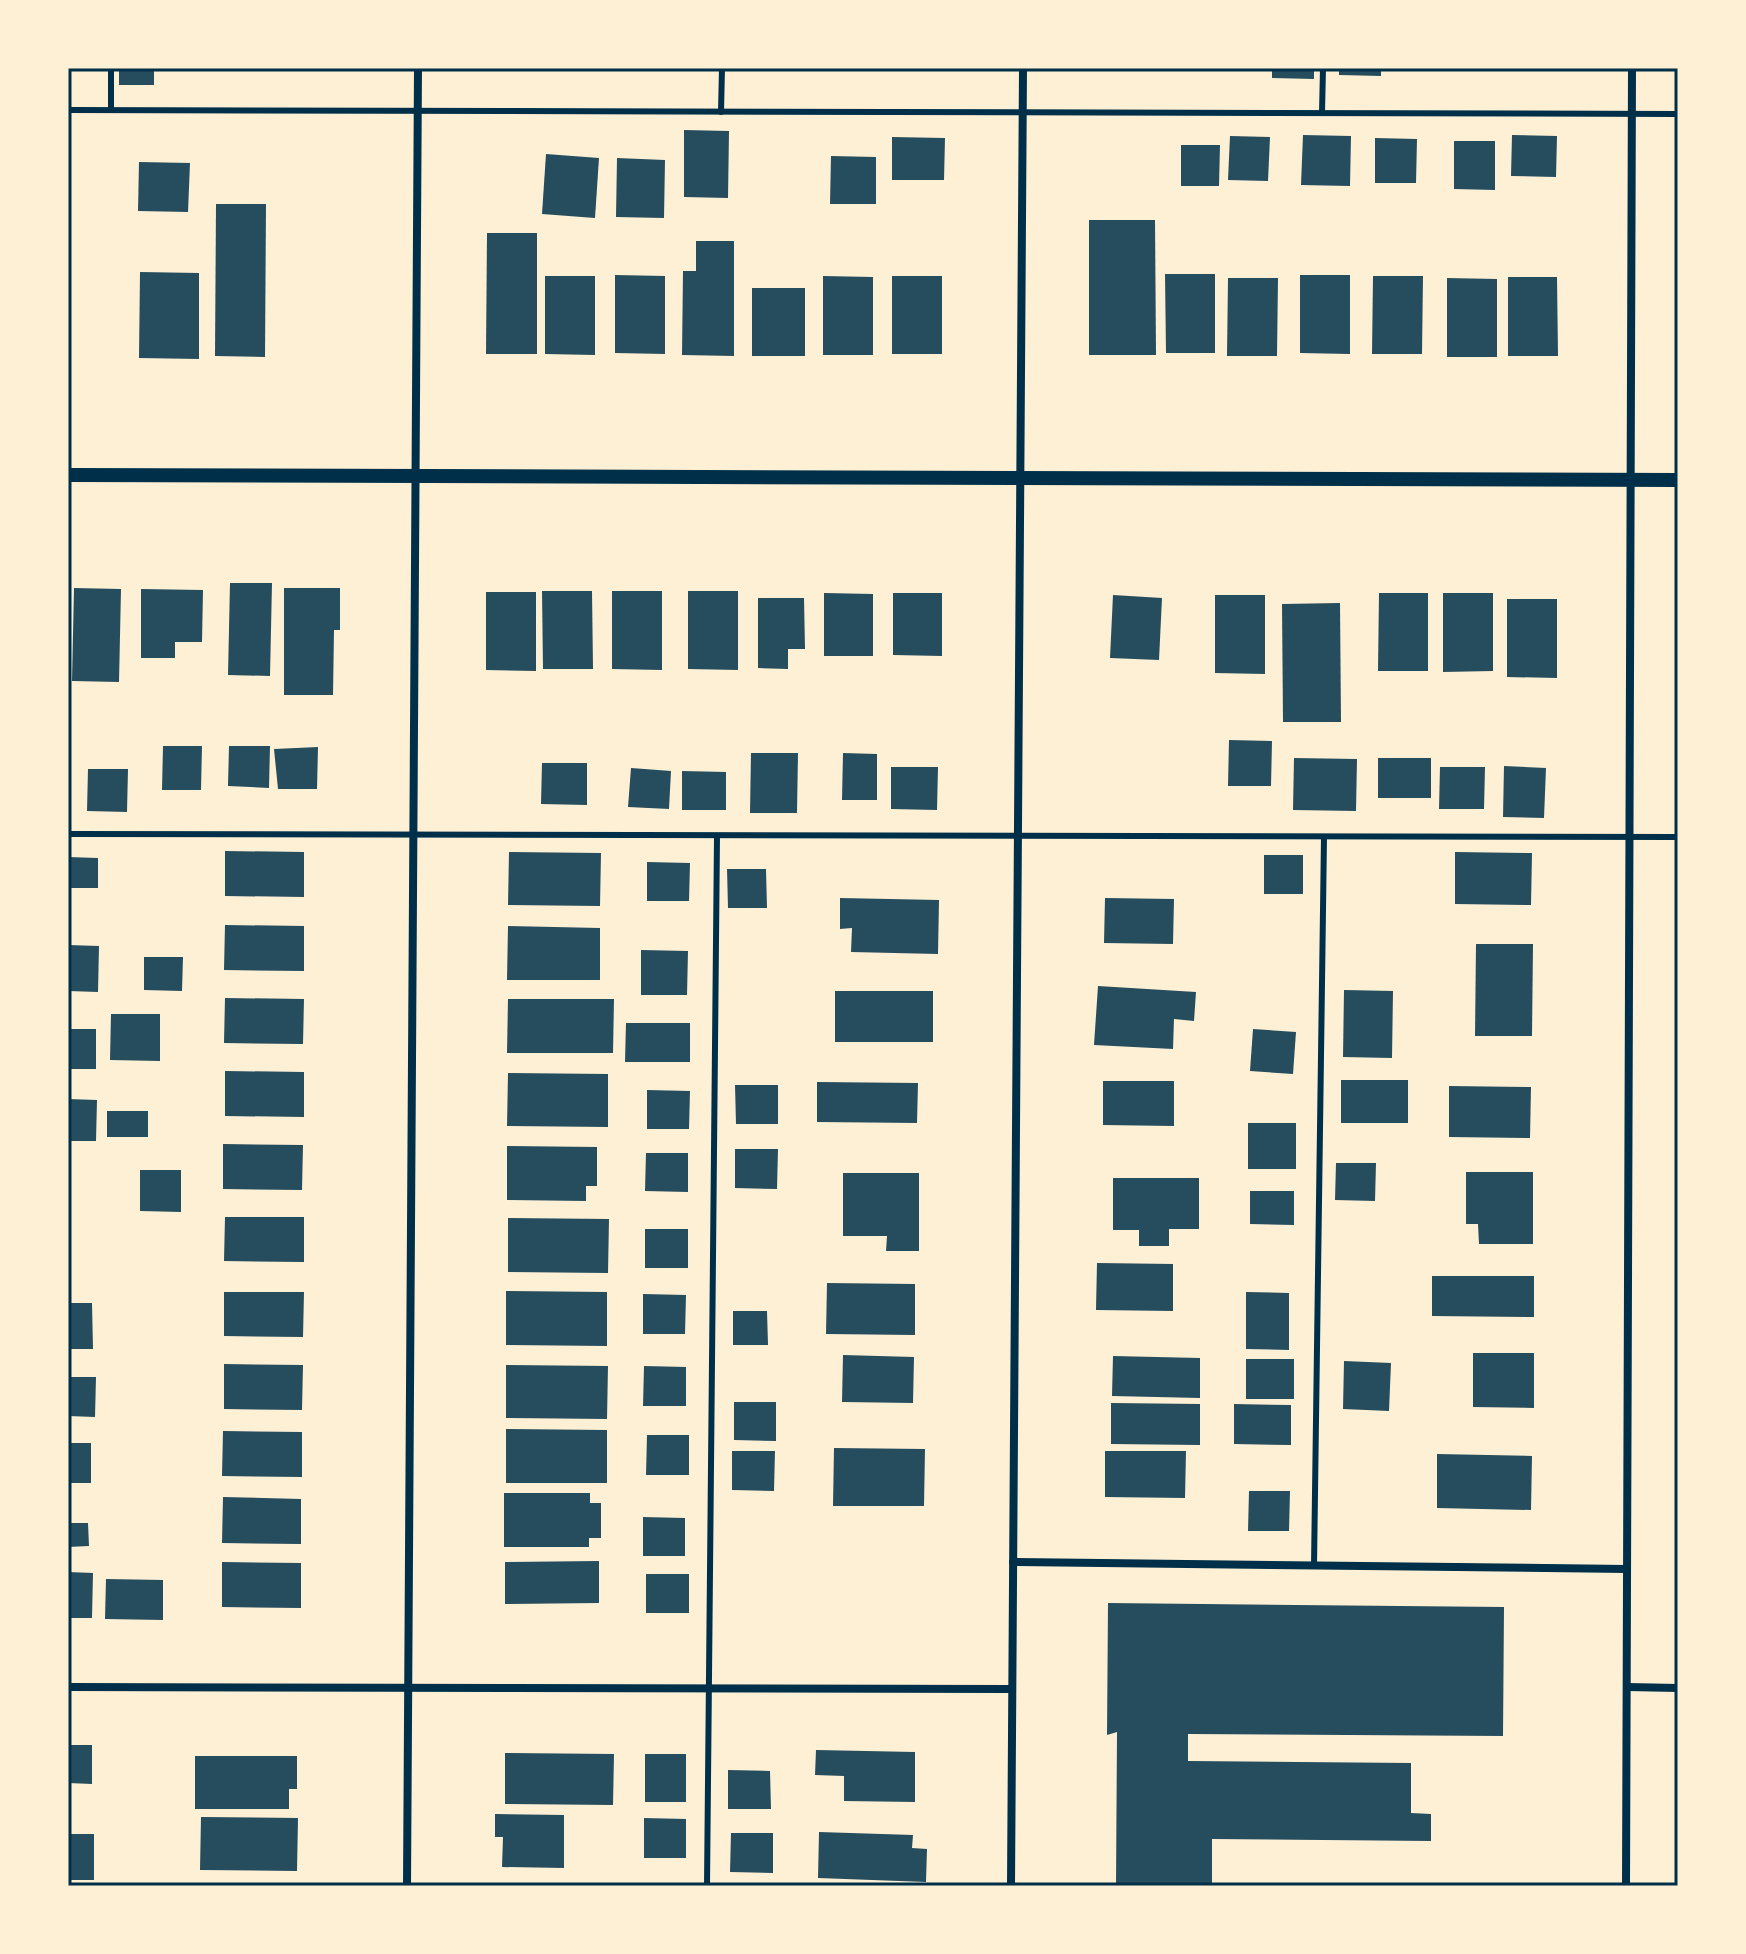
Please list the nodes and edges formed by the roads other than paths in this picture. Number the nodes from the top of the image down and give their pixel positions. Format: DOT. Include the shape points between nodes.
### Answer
graph roads {
  1 [pos="111,68"];
  2 [pos="418,68"];
  3 [pos="722,68"];
  4 [pos="1023,68"];
  5 [pos="1323,68"];
  6 [pos="1632,68"];
  7 [pos="68,110"];
  8 [pos="111,110"];
  9 [pos="418,111"];
  10 [pos="721,112"];
  11 [pos="1023,112"];
  12 [pos="1322,113"];
  13 [pos="1632,113"];
  14 [pos="1678,114"];
  15 [pos="68,475"];
  16 [pos="415,476"];
  17 [pos="1020,478"];
  18 [pos="1630,480"];
  19 [pos="1678,480"];
  20 [pos="68,834"];
  21 [pos="413,835"];
  22 [pos="717,836"];
  23 [pos="1018,836"];
  24 [pos="1324,837"];
  25 [pos="1629,837"];
  26 [pos="1678,837"];
  27 [pos="1013,1562"];
  28 [pos="1314,1566"];
  29 [pos="1627,1569"];
  30 [pos="68,1687"];
  31 [pos="1627,1687"];
  32 [pos="410,1688"];
  33 [pos="708,1688"];
  34 [pos="1678,1688"];
  35 [pos="1012,1689"];
  36 [pos="407,1886"];
  37 [pos="707,1886"];
  38 [pos="1011,1886"];
  39 [pos="1626,1886"];
  1 -- 8 [label="lane"];
  2 -- 9 [label="street"];
  3 -- 10 [label="lane"];
  4 -- 11 [label="street"];
  5 -- 12 [label="lane"];
  6 -- 13 [label="street"];
  7 -- 8 [label="lane"];
  8 -- 9 [label="lane"];
  9 -- 10 [label="lane"];
  9 -- 16 [label="street"];
  10 -- 11 [label="lane"];
  11 -- 12 [label="lane"];
  11 -- 17 [label="street"];
  12 -- 13 [label="lane"];
  13 -- 14 [label="lane"];
  13 -- 18 [label="street"];
  15 -- 16 [label="street"];
  16 -- 17 [label="street"];
  16 -- 21 [label="street"];
  17 -- 18 [label="street"];
  17 -- 23 [label="street"];
  18 -- 19 [label="street"];
  18 -- 25 [label="street"];
  20 -- 21 [label="lane"];
  21 -- 22 [label="lane"];
  21 -- 32 [label="street"];
  22 -- 23 [label="lane"];
  22 -- 33 [label="lane"];
  23 -- 24 [label="lane"];
  23 -- 27 [label="street"];
  24 -- 25 [label="lane"];
  24 -- 28 [label="lane"];
  25 -- 26 [label="lane"];
  25 -- 29 [label="street"];
  27 -- 28 [label="street"];
  27 -- 35 [label="street"];
  28 -- 29 [label="street"];
  29 -- 31 [label="street"];
  30 -- 32 [label="street"];
  31 -- 34 [label="street"];
  31 -- 39 [label="street"];
  32 -- 33 [label="street"];
  32 -- 36 [label="street"];
  33 -- 35 [label="street"];
  33 -- 37 [label="lane"];
  35 -- 38 [label="street"];
}
